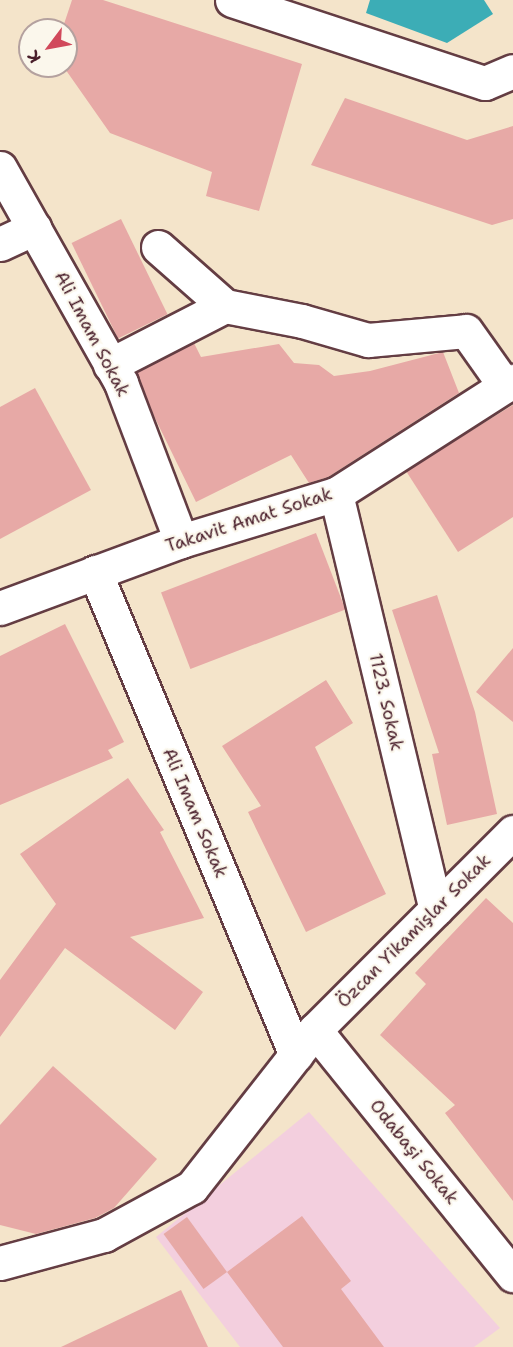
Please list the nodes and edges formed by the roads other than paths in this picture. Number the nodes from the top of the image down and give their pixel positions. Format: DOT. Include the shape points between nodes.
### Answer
graph roads {
  1 [pos="232,0"];
  2 [pos="513,71"];
  3 [pos="0,168"];
  4 [pos="34,228"];
  5 [pos="0,244"];
  6 [pos="158,247"];
  7 [pos="225,306"];
  8 [pos="110,365"];
  9 [pos="509,383"];
  10 [pos="336,494"];
  11 [pos="181,541"];
  12 [pos="95,572"];
  13 [pos="0,608"];
  14 [pos="513,831"];
  15 [pos="436,909"];
  16 [pos="306,1042"];
  17 [pos="0,1263"];
  18 [pos="513,1275"];
  1 -- 2 [label="street" via="485,83"];
  3 -- 4 [label="street, Ali Imam Sokak"];
  4 -- 5 [label="street"];
  4 -- 8 [label="street, Ali Imam Sokak"];
  6 -- 7 [label="street"];
  7 -- 8 [label="street"];
  7 -- 9 [label="street" via="302,321 368,340 466,332"];
  8 -- 11 [label="street, Ali Imam Sokak" via="121,383"];
  9 -- 10 [label="street, Takavit Amat Sokak"];
  10 -- 11 [label="street, Takavit Amat Sokak"];
  10 -- 15 [label="street, 1123. Sokak"];
  11 -- 12 [label="street, Takavit Amat Sokak"];
  12 -- 13 [label="street, Takavit Amat Sokak"];
  12 -- 16 [label="street, Ali Imam Sokak"];
  14 -- 15 [label="street, Özcan Yikamişlar Sokak"];
  15 -- 16 [label="street, Özcan Yikamişlar Sokak"];
  16 -- 17 [label="street, Özcan Yikamişlar Sokak" via="192,1187 104,1235"];
  16 -- 18 [label="street, Odabaşi Sokak"];
}
